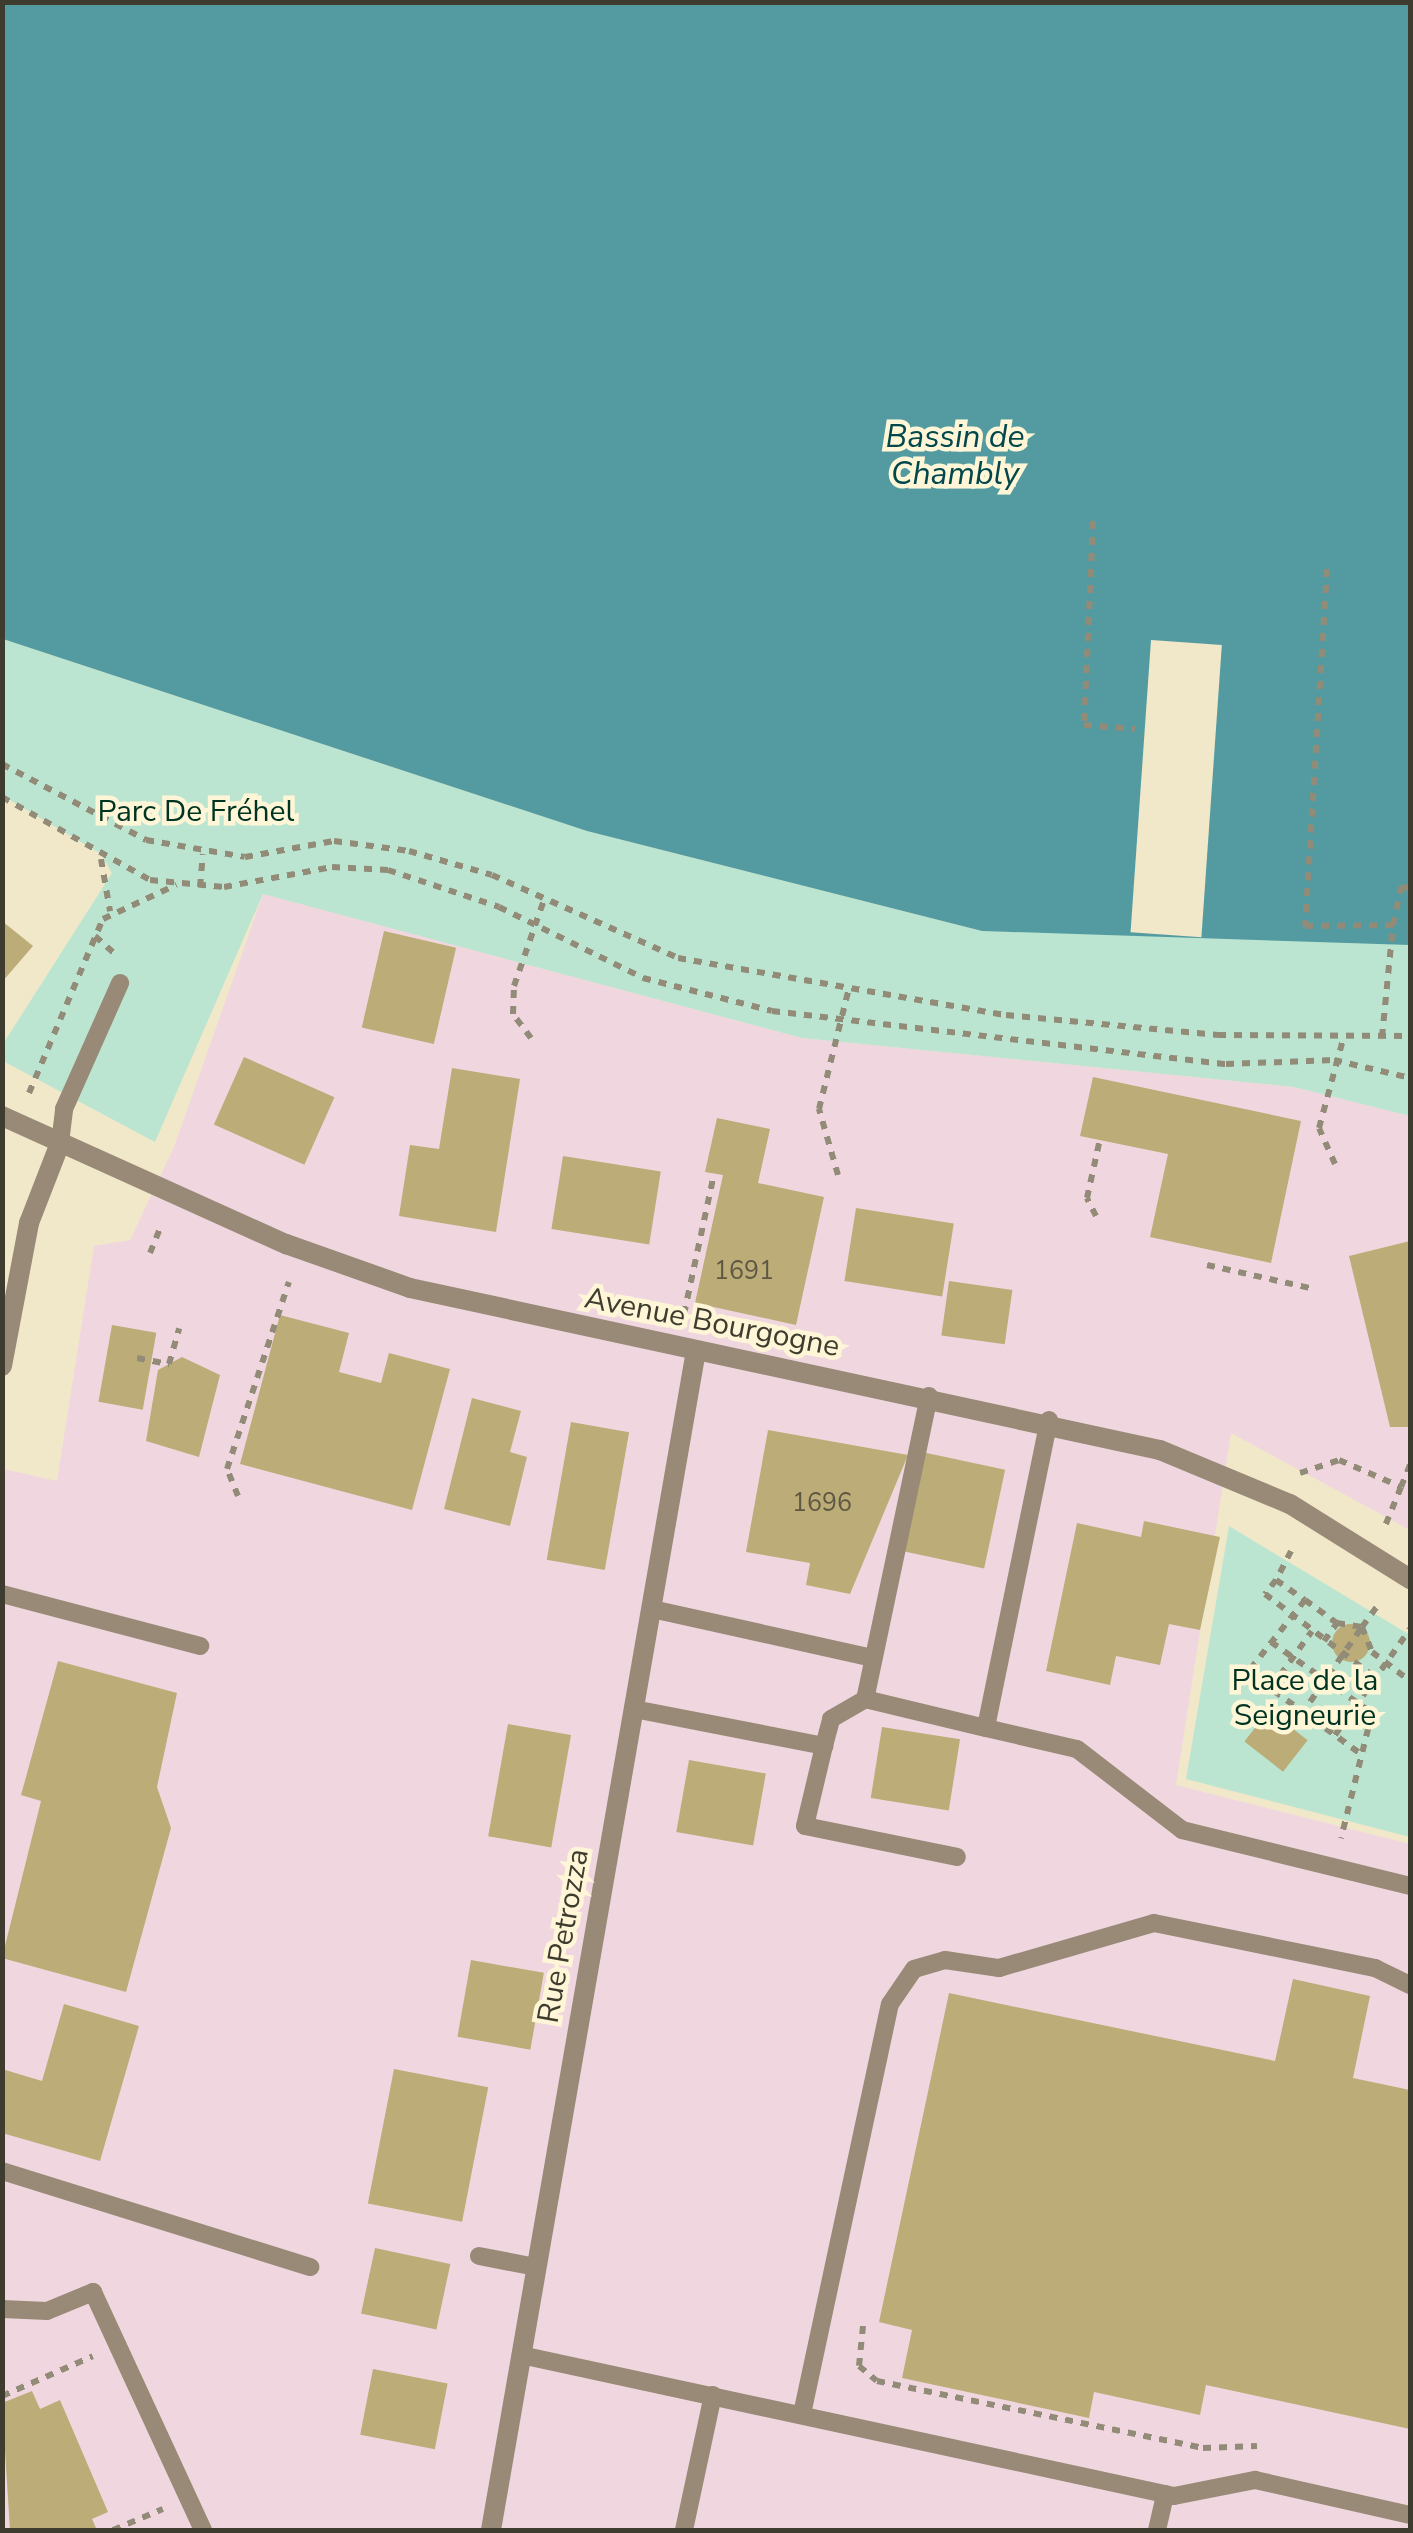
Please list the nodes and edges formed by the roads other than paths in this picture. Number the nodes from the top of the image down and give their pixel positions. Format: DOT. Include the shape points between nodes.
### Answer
graph roads {
  1 [pos="120,982"];
  2 [pos="2,1116"];
  3 [pos="60,1143"];
  4 [pos="696,1351"];
  5 [pos="2,1366"];
  6 [pos="928,1396"];
  7 [pos="1049,1420"];
  8 [pos="1410,1579"];
  9 [pos="2,1594"];
  10 [pos="652,1608"];
  11 [pos="200,1646"];
  12 [pos="874,1658"];
  13 [pos="864,1700"];
  14 [pos="634,1709"];
  15 [pos="986,1728"];
  16 [pos="824,1746"];
  17 [pos="957,1857"];
  18 [pos="1410,1886"];
  19 [pos="1410,1985"];
  20 [pos="2,2171"];
  21 [pos="479,2256"];
  22 [pos="536,2267"];
  23 [pos="310,2268"];
  24 [pos="2,2309"];
  25 [pos="521,2355"];
  26 [pos="713,2395"];
  27 [pos="802,2414"];
  28 [pos="1165,2494"];
  29 [pos="1410,2515"];
  30 [pos="202,2530"];
  31 [pos="491,2530"];
  32 [pos="684,2530"];
  33 [pos="1157,2530"];
  1 -- 3 [label="lane" via="64,1109"];
  2 -- 3 [label="street, Avenue Bourgogne"];
  3 -- 4 [label="street, Avenue Bourgogne" via="380,1280"];
  3 -- 5 [label="street" via="29,1223"];
  4 -- 6 [label="street, Avenue Bourgogne"];
  4 -- 10 [label="street, Rue Petrozza"];
  6 -- 7 [label="street, Avenue Bourgogne"];
  6 -- 12 [label="lane"];
  7 -- 8 [label="street, Avenue Bourgogne" via="1247,1485"];
  7 -- 15 [label="lane"];
  9 -- 11 [label="lane"];
  10 -- 12 [label="lane"];
  10 -- 14 [label="street, Rue Petrozza"];
  12 -- 13 [label="lane"];
  13 -- 15 [label="lane"];
  13 -- 16 [label="lane" via="830,1719"];
  14 -- 16 [label="lane"];
  14 -- 22 [label="street, Rue Petrozza"];
  15 -- 18 [label="lane" via="1077,1749 1182,1830"];
  16 -- 17 [label="lane" via="805,1826"];
  19 -- 27 [label="lane" via="1375,1968 1154,1923 999,1968 945,1960 914,1969 890,2004"];
  20 -- 23 [label="lane"];
  21 -- 22 [label="lane"];
  22 -- 25 [label="street, Rue Petrozza"];
  24 -- 30 [label="lane" via="47,2312 93,2292"];
  25 -- 26 [label="lane"];
  25 -- 31 [label="street, Rue Petrozza"];
  26 -- 27 [label="lane"];
  26 -- 32 [label="lane"];
  27 -- 28 [label="lane"];
  28 -- 29 [label="lane" via="1255,2480"];
  28 -- 33 [label="lane"];
}
